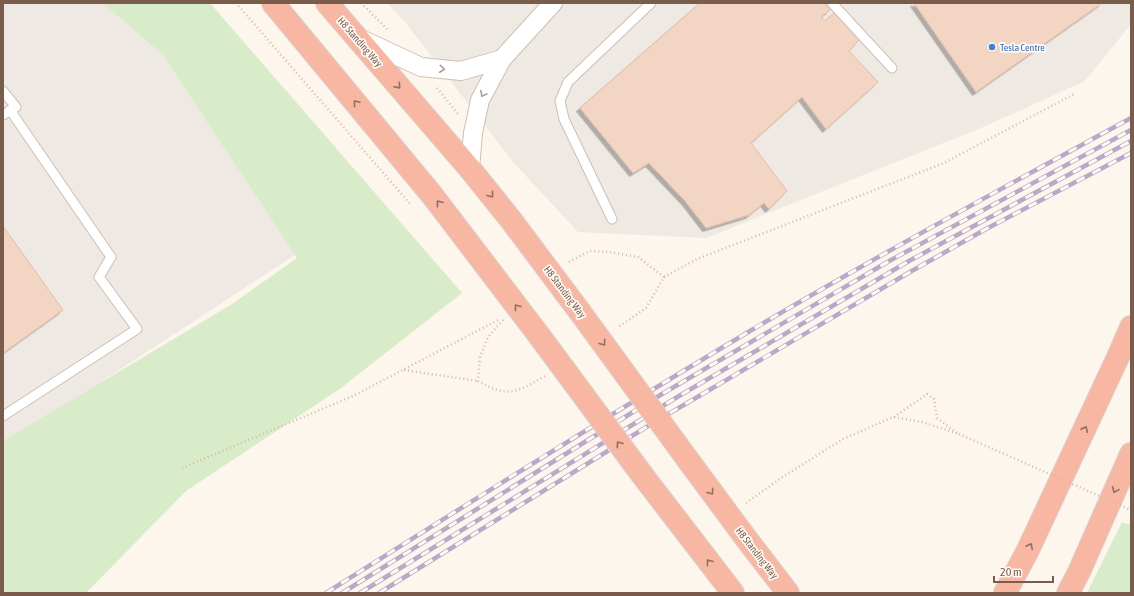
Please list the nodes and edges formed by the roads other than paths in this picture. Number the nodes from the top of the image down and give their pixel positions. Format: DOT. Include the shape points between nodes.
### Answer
graph roads {
  1 [pos="273,3"];
  2 [pos="326,3"];
  3 [pos="553,3"];
  4 [pos="650,3"];
  5 [pos="832,3"];
  6 [pos="354,35"];
  7 [pos="502,59"];
  8 [pos="892,68"];
  9 [pos="3,91"];
  10 [pos="7,113"];
  11 [pos="470,169"];
  12 [pos="612,219"];
  13 [pos="1131,327"];
  14 [pos="3,416"];
  15 [pos="1131,454"];
  16 [pos="733,593"];
  17 [pos="788,593"];
  18 [pos="1005,593"];
  19 [pos="1068,593"];
  16 -- 1 [label="highway, one-way, bridge" via="432,195"];
  2 -- 6 [label="highway, H8 Standing Way"];
  3 -- 7 [label="street"];
  4 -- 12 [label="lane" via="568,82 560,100 564,119"];
  5 -- 8 [label="lane"];
  6 -- 7 [label="street, one-way" via="421,67 460,71"];
  6 -- 11 [label="highway, H8 Standing Way, one-way"];
  7 -- 11 [label="street, one-way" via="480,100 473,133"];
  9 -- 10 [label="lane" via="16,106"];
  10 -- 14 [label="lane" via="111,257 99,277 136,329"];
  11 -- 17 [label="highway, H8 Standing Way, one-way, bridge" via="511,220"];
  18 -- 13 [label="highway, one-way" via="1028,550"];
  15 -- 19 [label="highway, one-way"];
}
